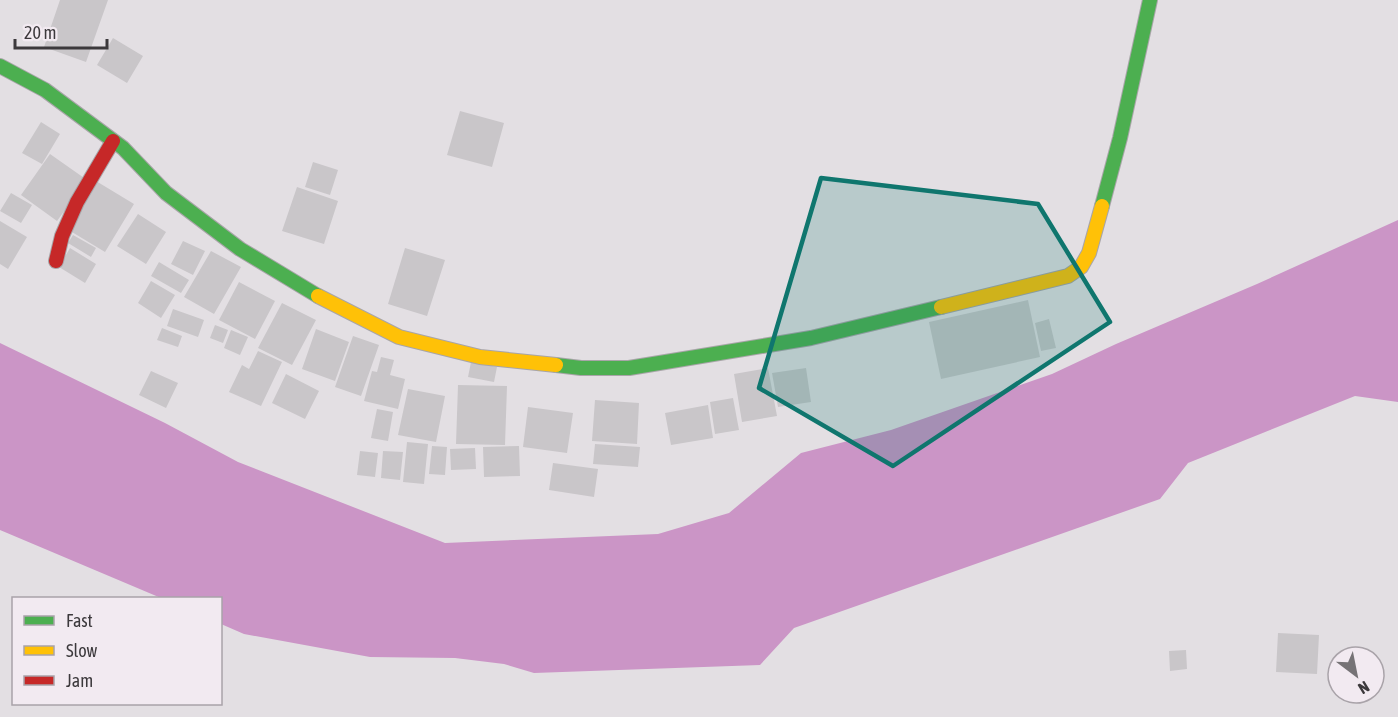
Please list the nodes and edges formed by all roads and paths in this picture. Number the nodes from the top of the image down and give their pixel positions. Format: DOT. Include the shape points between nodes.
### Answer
graph roads {
  1 [pos="1150,0"];
  2 [pos="0,66"];
  3 [pos="113,141"];
  4 [pos="56,261"];
  1 -- 3 [label="street" via="1122,128 1089,253 1081,267 1068,276 811,338 629,368 581,368 480,357 399,337 313,294 240,249 166,193"];
  2 -- 3 [label="street" via="45,90"];
  3 -- 4 [label="street" via="77,202"];
}
